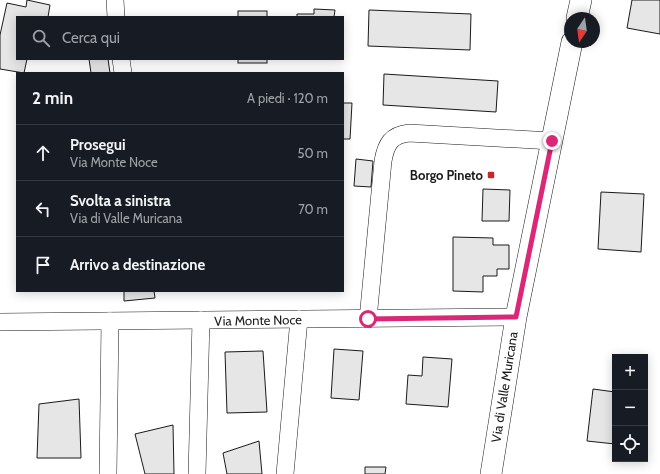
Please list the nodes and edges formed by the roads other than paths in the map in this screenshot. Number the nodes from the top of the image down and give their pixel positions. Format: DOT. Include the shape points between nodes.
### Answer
graph roads {
  1 [pos="115,0"];
  2 [pos="581,0"];
  3 [pos="578,12"];
  4 [pos="116,16"];
  5 [pos="571,48"];
  6 [pos="121,60"];
  7 [pos="123,72"];
  8 [pos="552,141"];
  9 [pos="516,317"];
  10 [pos="299,319"];
  11 [pos="368,319"];
  12 [pos="201,320"];
  13 [pos="110,321"];
  14 [pos="0,322"];
  15 [pos="108,474"];
  16 [pos="197,474"];
  17 [pos="285,474"];
  18 [pos="490,474"];
  1 -- 4 [label="street"];
  2 -- 3 [label="street"];
  5 -- 8 [label="street, Via di Valle Muricana"];
  6 -- 7 [label="street"];
  8 -- 9 [label="street, Via di Valle Muricana"];
  8 -- 11 [label="street" via="409,133 390,140 383,161"];
  9 -- 11 [label="street, Via Monte Noce"];
  9 -- 18 [label="street, Via di Valle Muricana"];
  10 -- 11 [label="street, Via Monte Noce"];
  10 -- 12 [label="street, Via Monte Noce"];
  10 -- 17 [label="street"];
  12 -- 13 [label="street, Via Monte Noce"];
  12 -- 16 [label="street"];
  13 -- 14 [label="street, Via Monte Noce"];
  13 -- 15 [label="street"];
}
